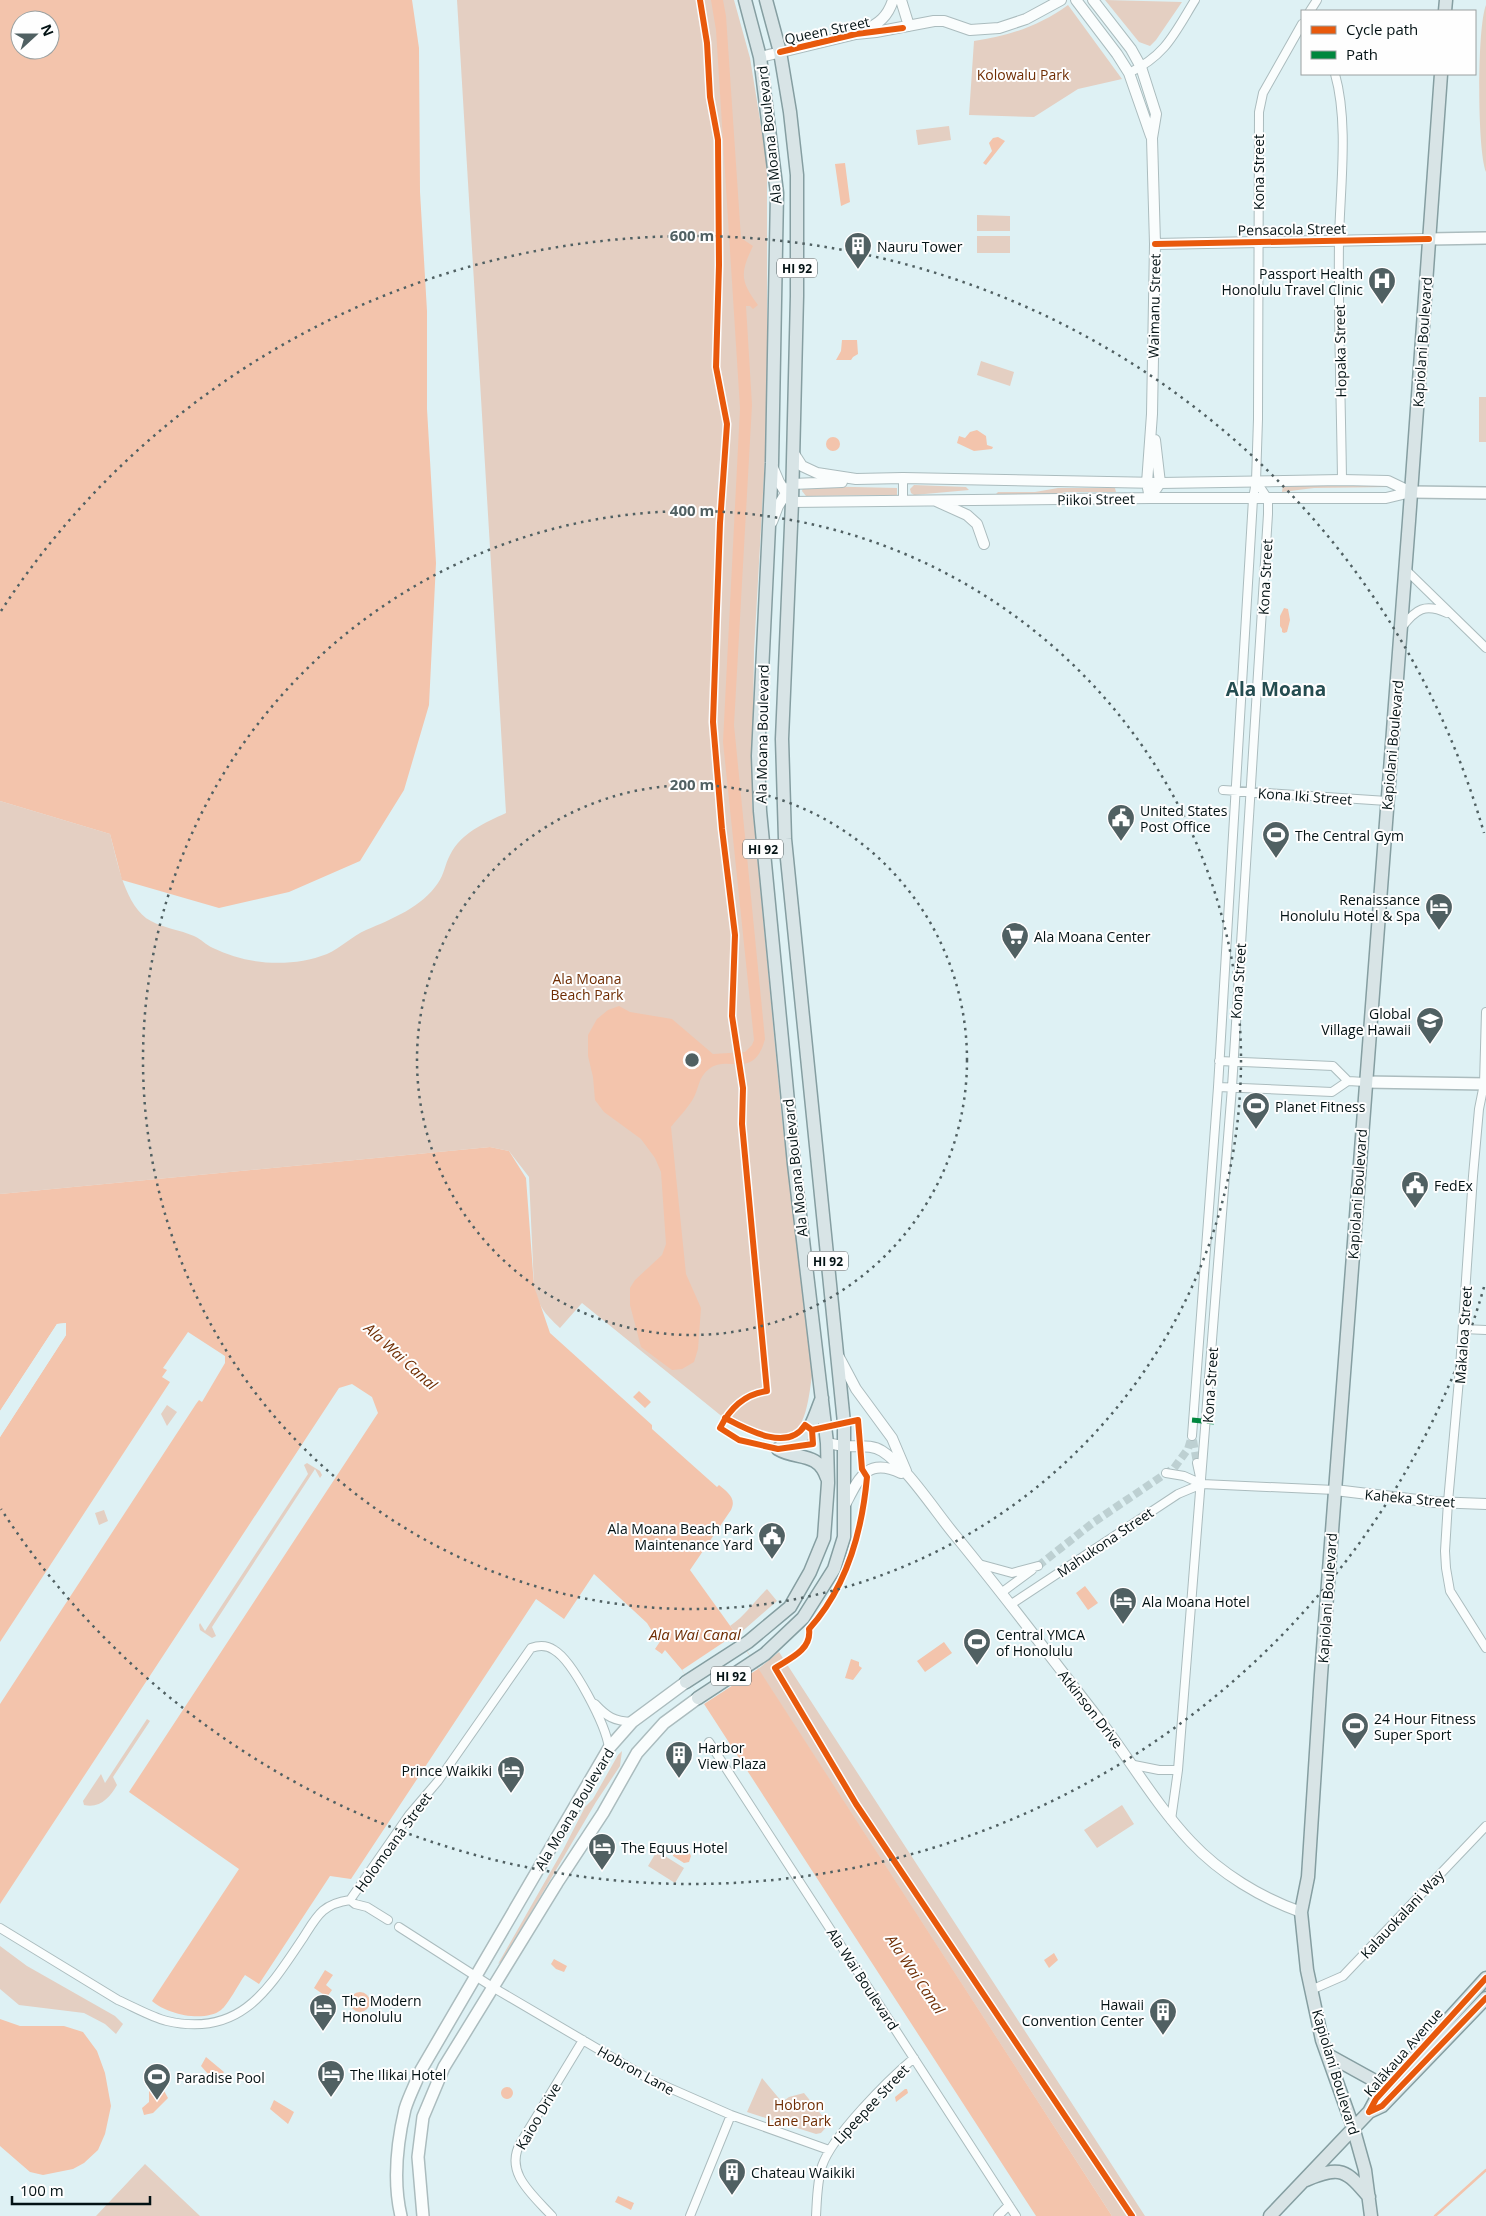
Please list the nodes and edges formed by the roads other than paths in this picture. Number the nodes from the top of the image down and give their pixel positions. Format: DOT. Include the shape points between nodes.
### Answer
graph roads {
  1 [pos="745,0"];
  2 [pos="766,0"];
  3 [pos="893,0"];
  4 [pos="901,0"];
  5 [pos="1061,0"];
  6 [pos="1076,0"];
  7 [pos="1093,0"];
  8 [pos="1195,0"];
  9 [pos="909,26"];
  10 [pos="1301,26"];
  11 [pos="856,34"];
  12 [pos="780,52"];
  13 [pos="760,57"];
  14 [pos="1141,67"];
  15 [pos="1129,73"];
  16 [pos="1335,75"];
  17 [pos="1441,75"];
  18 [pos="1152,138"];
  19 [pos="1486,238"];
  20 [pos="1429,239"];
  21 [pos="1339,241"];
  22 [pos="1259,243"];
  23 [pos="1155,244"];
  24 [pos="1152,414"];
  25 [pos="793,452"];
  26 [pos="772,463"];
  27 [pos="903,478"];
  28 [pos="856,479"];
  29 [pos="1342,480"];
  30 [pos="1256,481"];
  31 [pos="1146,483"];
  32 [pos="1160,483"];
  33 [pos="1411,492"];
  34 [pos="790,493"];
  35 [pos="1486,493"];
  36 [pos="1150,498"];
  37 [pos="1253,499"];
  38 [pos="1268,499"];
  39 [pos="903,501"];
  40 [pos="935,501"];
  41 [pos="768,534"];
  42 [pos="984,544"];
  43 [pos="1405,570"];
  44 [pos="1451,615"];
  45 [pos="1401,628"];
  46 [pos="1486,648"];
  47 [pos="1223,790"];
  48 [pos="1237,791"];
  49 [pos="1252,792"];
  50 [pos="1387,801"];
  51 [pos="1486,1012"];
  52 [pos="1219,1061"];
  53 [pos="1233,1062"];
  54 [pos="1348,1081"];
  55 [pos="1365,1082"];
  56 [pos="1485,1084"];
  57 [pos="1232,1086"];
  58 [pos="1218,1087"];
  59 [pos="1463,1328"];
  60 [pos="1486,1330"];
  61 [pos="838,1355"];
  62 [pos="822,1398"];
  63 [pos="1192,1436"];
  64 [pos="827,1444"];
  65 [pos="845,1446"];
  66 [pos="1196,1463"];
  67 [pos="1166,1473"];
  68 [pos="908,1476"];
  69 [pos="828,1483"];
  70 [pos="1202,1484"];
  71 [pos="1335,1490"];
  72 [pos="1448,1502"];
  73 [pos="1486,1504"];
  74 [pos="845,1505"];
  75 [pos="979,1564"];
  76 [pos="1001,1593"];
  77 [pos="1010,1605"];
  78 [pos="1486,1648"];
  79 [pos="686,1682"];
  80 [pos="589,1697"];
  81 [pos="698,1698"];
  82 [pos="632,1722"];
  83 [pos="709,1742"];
  84 [pos="609,1748"];
  85 [pos="1134,1765"];
  86 [pos="1178,1770"];
  87 [pos="1171,1820"];
  88 [pos="1486,1826"];
  89 [pos="350,1900"];
  90 [pos="1301,1912"];
  91 [pos="388,1920"];
  92 [pos="399,1927"];
  93 [pos="0,1928"];
  94 [pos="476,1976"];
  95 [pos="1486,1978"];
  96 [pos="494,1988"];
  97 [pos="1311,1990"];
  98 [pos="1486,1998"];
  99 [pos="583,2040"];
  100 [pos="1328,2055"];
  101 [pos="914,2058"];
  102 [pos="1386,2087"];
  103 [pos="1369,2112"];
  104 [pos="731,2115"];
  105 [pos="1354,2127"];
  106 [pos="829,2150"];
  107 [pos="1302,2181"];
  108 [pos="1369,2197"];
  109 [pos="1009,2205"];
  110 [pos="401,2216"];
  111 [pos="423,2216"];
  112 [pos="552,2216"];
  113 [pos="690,2216"];
  114 [pos="816,2216"];
  115 [pos="998,2216"];
  116 [pos="1016,2216"];
  117 [pos="1270,2216"];
  118 [pos="1371,2216"];
  1 -- 13 [label="main road, Ala Moana Boulevard / HI 92"];
  2 -- 12 [label="main road, Ala Moana Boulevard / HI 92"];
  3 -- 11 [label="street" via="880,22"];
  4 -- 9 [label="street"];
  5 -- 9 [label="street, Queen Street" via="1026,19 999,28 970,30 944,22"];
  6 -- 15 [label="street"];
  7 -- 14 [label="street"];
  8 -- 14 [label="street" via="1167,46"];
  9 -- 11 [label="street, Queen Street"];
  10 -- 22 [label="street, Kona Street" via="1264,93 1259,112"];
  11 -- 12 [label="street, Queen Street"];
  12 -- 13 [label="street, Queen Street"];
  12 -- 25 [label="main road, Ala Moana Boulevard / HI 92" via="797,176"];
  13 -- 26 [label="main road, Ala Moana Boulevard / HI 92" via="778,193"];
  14 -- 15 [label="street"];
  14 -- 18 [label="street" via="1156,114"];
  15 -- 18 [label="street"];
  16 -- 21 [label="street, Hopaka Street" via="1341,119"];
  17 -- 20 [label="main road, Kapiolani Boulevard"];
  18 -- 23 [label="street, Waimanu Street"];
  19 -- 20 [label="main road, Pensacola Street"];
  20 -- 21 [label="street, Pensacola Street"];
  20 -- 33 [label="main road, Kapiolani Boulevard"];
  21 -- 22 [label="street, Pensacola Street"];
  21 -- 29 [label="street, Hopaka Street"];
  22 -- 23 [label="street, Pensacola Street"];
  22 -- 30 [label="street, Kona Street"];
  23 -- 24 [label="street, Waimanu Street"];
  24 -- 31 [label="street, Waimanu Street"];
  24 -- 32 [label="street, Waimanu Street"];
  25 -- 28 [label="street, Piikoi Street" via="802,466 817,474"];
  25 -- 34 [label="main road, Ala Moana Boulevard / HI 92"];
  26 -- 34 [label="street"];
  26 -- 41 [label="main road, Ala Moana Boulevard / HI 92"];
  27 -- 28 [label="street, Piikoi Street"];
  27 -- 31 [label="street, Piikoi Street"];
  27 -- 39 [label="street"];
  28 -- 34 [label="street, Piikoi Street"];
  29 -- 30 [label="street, Piikoi Street"];
  29 -- 33 [label="street, Piikoi Street" via="1388,481"];
  30 -- 32 [label="street, Piikoi Street"];
  30 -- 37 [label="street, Kona Street"];
  30 -- 38 [label="street"];
  31 -- 32 [label="street, Piikoi Street"];
  31 -- 36 [label="street, Waimanu Street"];
  32 -- 36 [label="street"];
  33 -- 35 [label="main road, Piikoi Street"];
  33 -- 38 [label="street, Piikoi Street" via="1386,498"];
  33 -- 43 [label="main road, Kapiolani Boulevard"];
  34 -- 39 [label="street, Piikoi Street"];
  34 -- 41 [label="street" via="778,506"];
  34 -- 61 [label="main road, Ala Moana Boulevard / HI 92" via="782,739 785,839"];
  36 -- 37 [label="street, Piikoi Street"];
  36 -- 40 [label="street, Piikoi Street"];
  37 -- 38 [label="street, Piikoi Street"];
  37 -- 48 [label="street, Kona Street"];
  38 -- 49 [label="street, Kona Street"];
  39 -- 40 [label="street, Piikoi Street"];
  40 -- 42 [label="street" via="967,515 977,524"];
  41 -- 62 [label="main road, Ala Moana Boulevard / HI 92" via="758,756 760,810 794,1164"];
  43 -- 44 [label="street"];
  43 -- 45 [label="main road, Kapiolani Boulevard"];
  44 -- 45 [label="street" via="1424,608"];
  44 -- 46 [label="street"];
  45 -- 50 [label="main road, Kapiolani Boulevard"];
  47 -- 48 [label="street, Kona Iki Street"];
  48 -- 49 [label="street, Kona Iki Street"];
  48 -- 52 [label="street, Kona Street"];
  49 -- 50 [label="street, Kona Iki Street"];
  49 -- 53 [label="street, Kona Street"];
  50 -- 55 [label="main road, Kapiolani Boulevard"];
  51 -- 56 [label="street, Makaloa Street"];
  52 -- 53 [label="street"];
  52 -- 58 [label="street, Kona Street"];
  53 -- 54 [label="street" via="1333,1066"];
  53 -- 57 [label="street, Kona Street"];
  54 -- 55 [label="street"];
  54 -- 57 [label="street" via="1332,1092"];
  55 -- 56 [label="main road"];
  55 -- 71 [label="main road, Kapiolani Boulevard"];
  56 -- 59 [label="street, Makaloa Street" via="1479,1109"];
  57 -- 58 [label="street"];
  57 -- 70 [label="street, Kona Street"];
  58 -- 63 [label="street, Kona Street"];
  59 -- 60 [label="street"];
  59 -- 72 [label="street, Makaloa Street"];
  61 -- 65 [label="main road, Ala Moana Boulevard / HI 92"];
  61 -- 68 [label="street" via="856,1389 892,1438"];
  62 -- 64 [label="main road, Ala Moana Boulevard / HI 92"];
  62 -- 69 [label="main road" via="806,1433 778,1449 811,1459 821,1466"];
  64 -- 65 [label="street, Atkinson Drive"];
  64 -- 69 [label="main road, Ala Moana Boulevard / HI 92"];
  65 -- 68 [label="street, Atkinson Drive" via="861,1445 883,1452"];
  65 -- 74 [label="main road, Ala Moana Boulevard / HI 92"];
  66 -- 70 [label="street, Kona Street"];
  67 -- 70 [label="street, Mahukona Street"];
  68 -- 74 [label="street" via="889,1468 875,1467 864,1473"];
  68 -- 75 [label="street, Atkinson Drive"];
  69 -- 79 [label="main road, Ala Moana Boulevard / HI 92" via="824,1538 790,1607 748,1642"];
  70 -- 71 [label="street, Mahukona Street"];
  70 -- 77 [label="street, Mahukona Street" via="1178,1494"];
  70 -- 86 [label="street, Kona Street"];
  71 -- 72 [label="street, Kaheka Street"];
  71 -- 90 [label="main road, Kapiolani Boulevard" via="1308,1877"];
  72 -- 73 [label="street, Kaheka Street"];
  72 -- 78 [label="street, Makaloa Street" via="1446,1568 1450,1591"];
  74 -- 81 [label="main road, Ala Moana Boulevard / HI 92" via="844,1537 834,1569 803,1618 765,1654"];
  75 -- 76 [label="street, Atkinson Drive"];
  75 -- 76 [label="street, Mahukona Street" via="1012,1573 1038,1566"];
  76 -- 77 [label="street, Atkinson Drive"];
  77 -- 85 [label="street, Atkinson Drive"];
  79 -- 82 [label="main road, Ala Moana Boulevard / HI 92"];
  80 -- 82 [label="street, Holomoana Street" via="608,1718"];
  80 -- 84 [label="street, Holomoana Street" via="604,1728"];
  80 -- 89 [label="street, Holomoana Street" via="567,1662 555,1650 542,1646 529,1650"];
  81 -- 96 [label="main road, Ala Moana Boulevard / HI 92" via="664,1723 637,1753"];
  82 -- 84 [label="main road, Ala Moana Boulevard / HI 92"];
  83 -- 101 [label="street, Ala Wai Boulevard"];
  84 -- 94 [label="main road, Ala Moana Boulevard / HI 92"];
  85 -- 86 [label="street"];
  85 -- 87 [label="street, Atkinson Drive"];
  86 -- 87 [label="street, Kona Street"];
  87 -- 90 [label="street, Atkinson Drive" via="1192,1843 1238,1881"];
  88 -- 97 [label="street, Kalauokalani Way" via="1342,1976"];
  89 -- 91 [label="street"];
  89 -- 93 [label="street, Holomoana Street" via="334,1902 318,1914 275,1980 251,2006 234,2015 202,2024 166,2021 118,2000"];
  90 -- 97 [label="main road, Kapiolani Boulevard"];
  92 -- 94 [label="street, Hobron Lane"];
  94 -- 96 [label="street, Hobron Lane"];
  94 -- 110 [label="main road, Ala Moana Boulevard / HI 92" via="421,2070 406,2108 397,2162"];
  95 -- 102 [label="main road, Kalākaua Avenue"];
  96 -- 99 [label="street, Hobron Lane"];
  96 -- 111 [label="main road, Ala Moana Boulevard / HI 92" via="444,2067 423,2117 418,2157"];
  97 -- 100 [label="main road, Kapiolani Boulevard"];
  98 -- 103 [label="main road, Kalākaua Avenue" via="1382,2106"];
  99 -- 104 [label="street, Hobron Lane" via="649,2079"];
  99 -- 112 [label="street, Kaioo Drive" via="516,2153 520,2181"];
  100 -- 102 [label="main road"];
  100 -- 105 [label="main road, Kapiolani Boulevard"];
  101 -- 106 [label="street, Lipeepee Street" via="864,2108"];
  101 -- 109 [label="street, Ala Wai Boulevard"];
  102 -- 103 [label="main road, Kalākaua Avenue"];
  103 -- 105 [label="main road, Kalākaua Avenue"];
  104 -- 106 [label="street, Hobron Lane"];
  104 -- 113 [label="street"];
  105 -- 107 [label="main road, Kalākaua Avenue"];
  105 -- 108 [label="main road, Kapiolani Boulevard"];
  106 -- 114 [label="street" via="819,2176"];
  107 -- 108 [label="main road" via="1326,2172 1340,2172 1353,2178"];
  107 -- 117 [label="main road, Kalākaua Avenue"];
  108 -- 118 [label="main road, Kapiolani Boulevard"];
  109 -- 115 [label="street"];
  109 -- 116 [label="street, Ala Wai Boulevard"];
}
